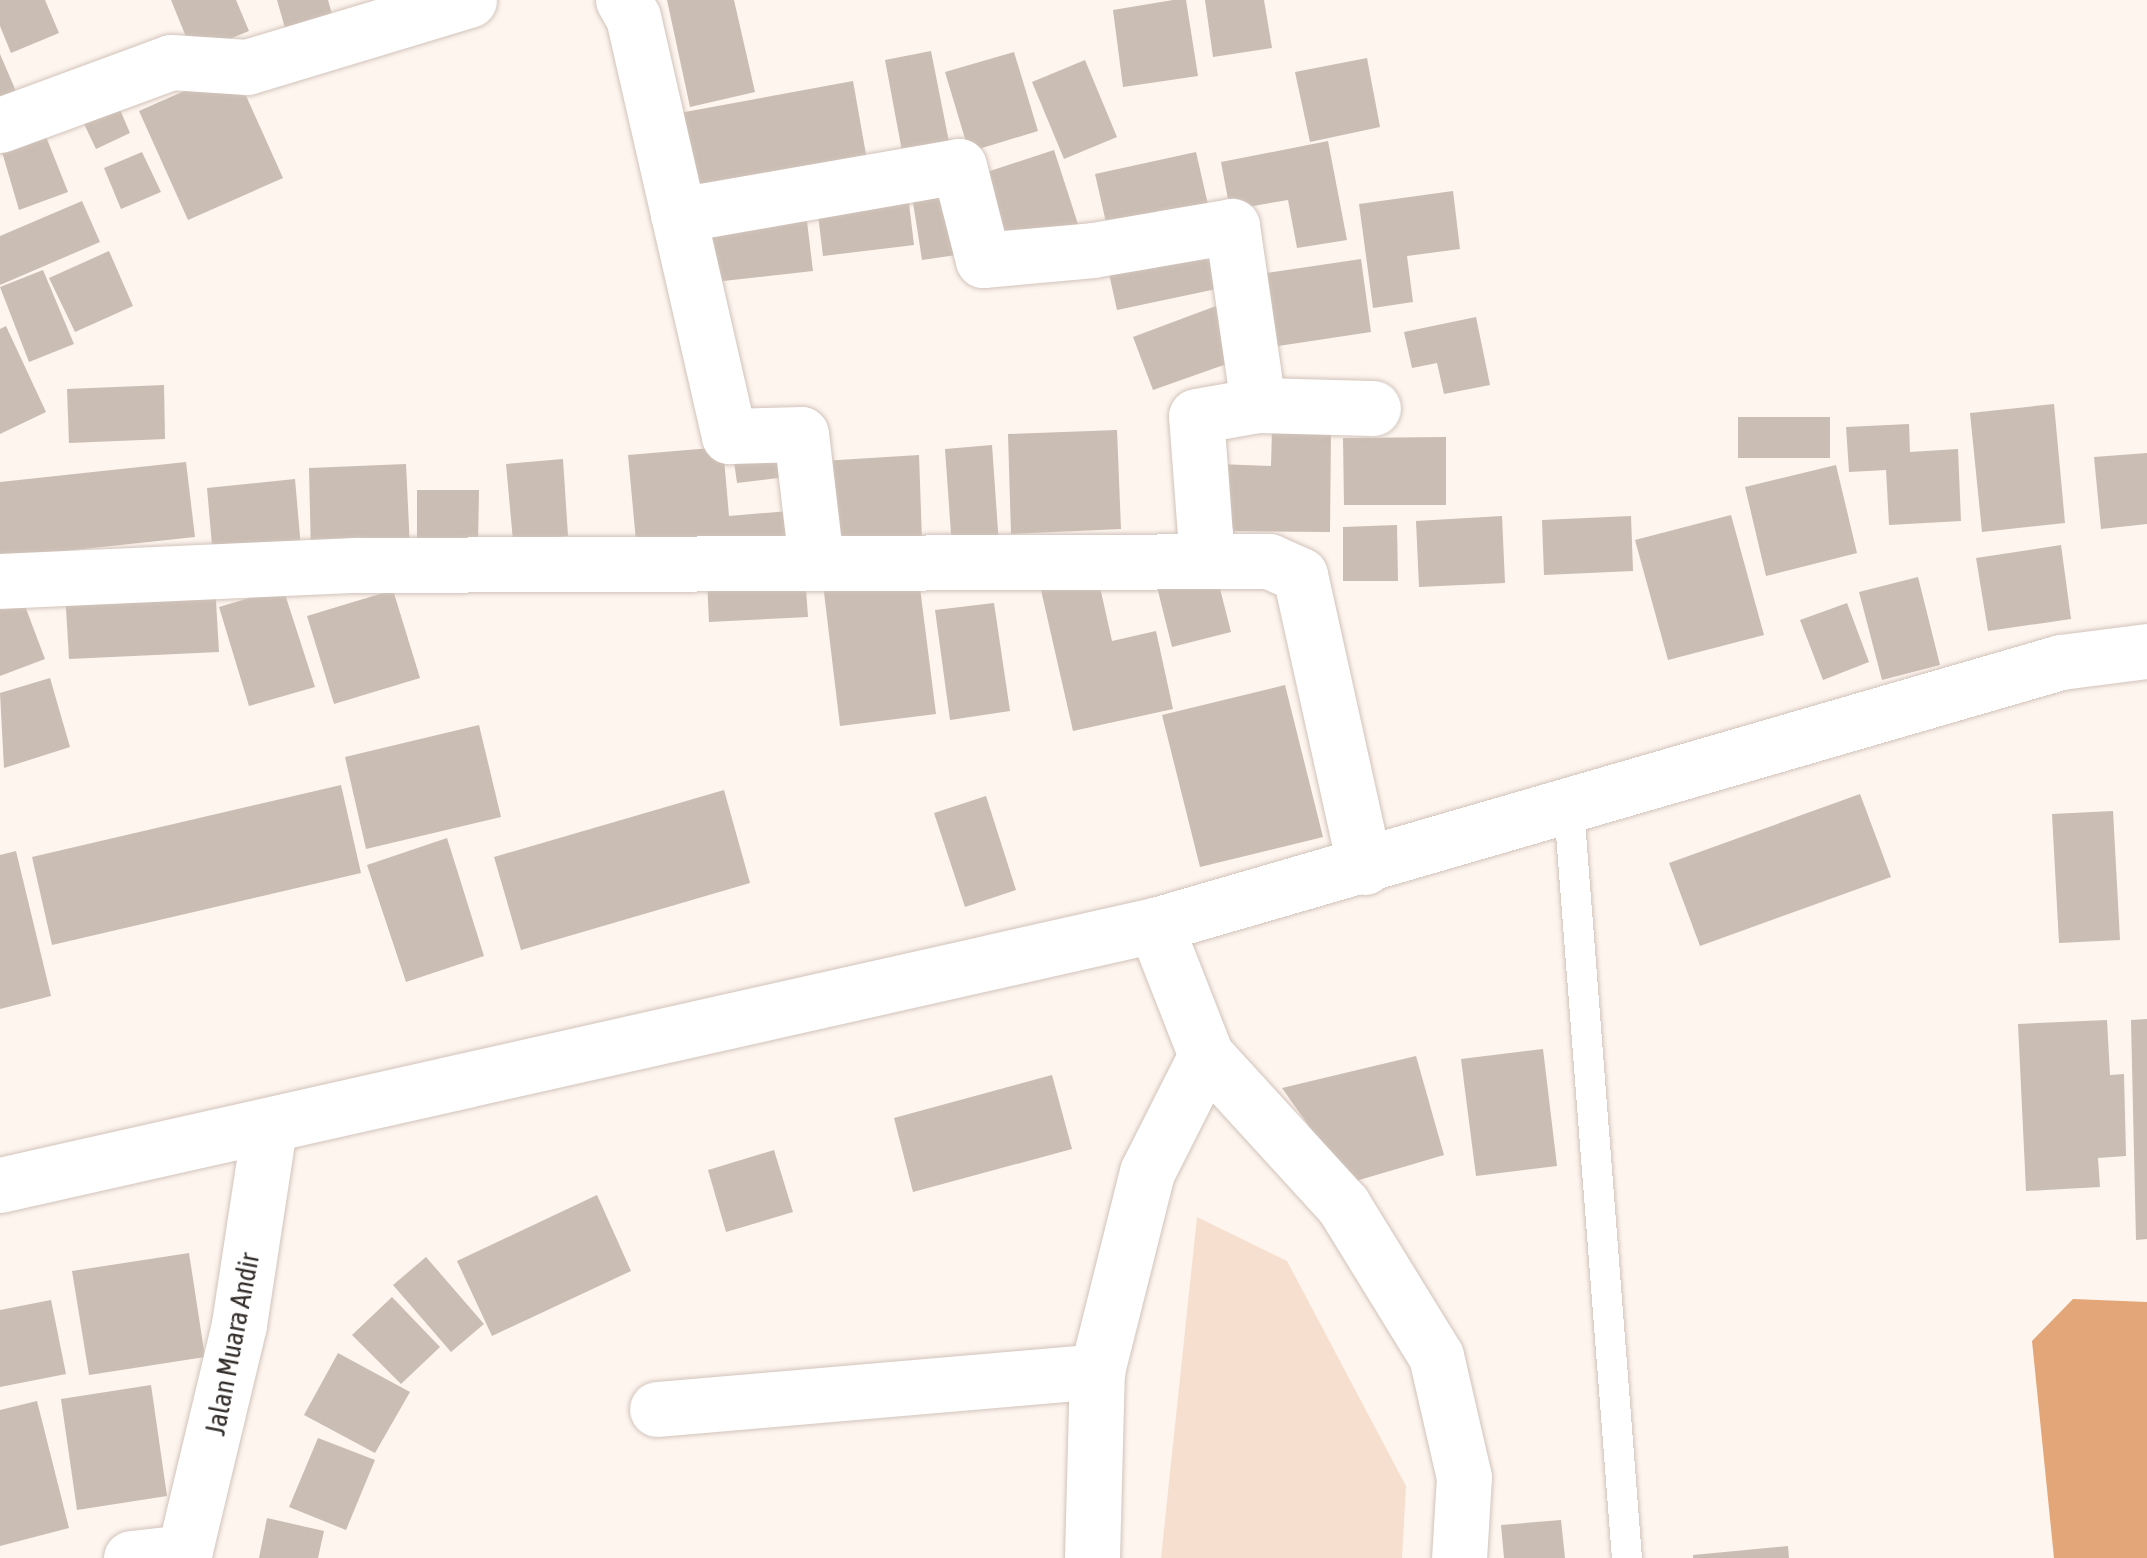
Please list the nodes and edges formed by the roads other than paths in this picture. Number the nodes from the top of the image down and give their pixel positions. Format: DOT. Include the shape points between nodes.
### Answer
graph roads {
  1 [pos="469,0"];
  2 [pos="622,0"];
  3 [pos="0,126"];
  4 [pos="678,215"];
  5 [pos="1258,405"];
  6 [pos="1373,408"];
  7 [pos="1200,557"];
  8 [pos="816,562"];
  9 [pos="0,581"];
  10 [pos="2147,651"];
  11 [pos="1569,808"];
  12 [pos="1365,867"];
  13 [pos="1155,925"];
  14 [pos="1206,1055"];
  15 [pos="269,1128"];
  16 [pos="0,1185"];
  17 [pos="1097,1371"];
  18 [pos="657,1409"];
  19 [pos="184,1555"];
  20 [pos="131,1558"];
  21 [pos="1092,1558"];
  22 [pos="1459,1558"];
  23 [pos="1627,1558"];
  1 -- 3 [label="street" via="247,67 171,62"];
  2 -- 4 [label="street" via="633,17"];
  4 -- 5 [label="street" via="960,166 984,260 1232,226"];
  4 -- 8 [label="street" via="729,436 801,434"];
  5 -- 6 [label="street"];
  5 -- 7 [label="street" via="1196,416 1205,535"];
  7 -- 8 [label="street"];
  7 -- 12 [label="street" via="1269,561 1300,574"];
  8 -- 9 [label="street" via="356,565"];
  10 -- 11 [label="street" via="2061,662"];
  11 -- 12 [label="street"];
  11 -- 23 [label="lane"];
  12 -- 13 [label="street"];
  13 -- 14 [label="street"];
  13 -- 15 [label="street"];
  14 -- 17 [label="street" via="1146,1172"];
  14 -- 22 [label="street" via="1343,1205 1436,1356 1464,1477"];
  15 -- 16 [label="street"];
  15 -- 19 [label="street, Jalan Muara Andir" via="239,1324"];
  17 -- 18 [label="street"];
  17 -- 21 [label="street"];
  19 -- 20 [label="street"];
}
